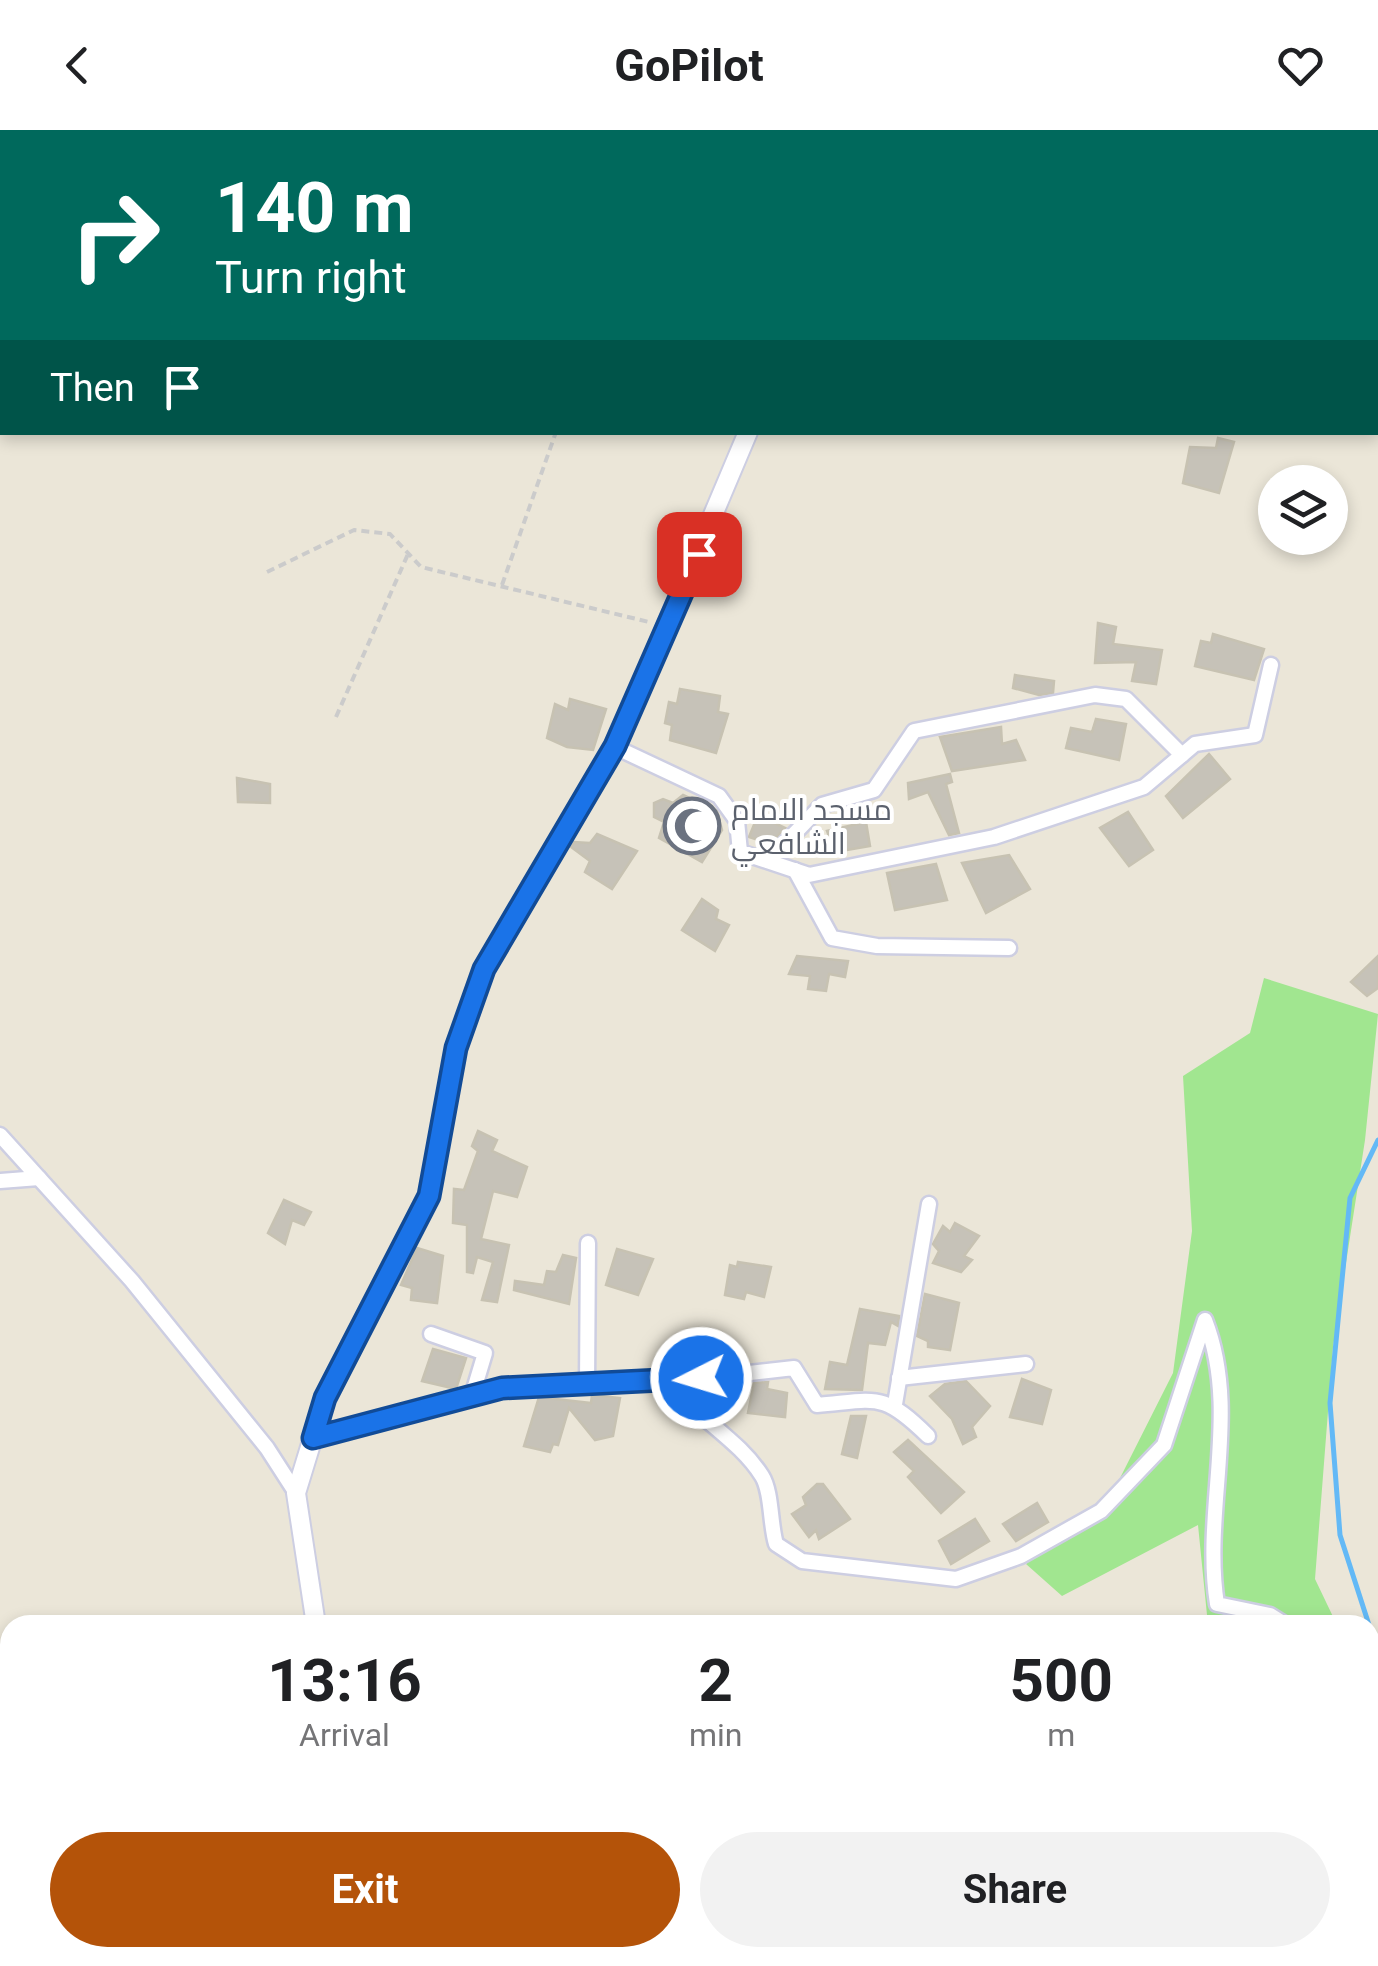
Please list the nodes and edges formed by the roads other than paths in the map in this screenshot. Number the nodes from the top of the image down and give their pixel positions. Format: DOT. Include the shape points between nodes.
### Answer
graph roads {
  1 [pos="747,435"];
  2 [pos="1271,666"];
  3 [pos="615,746"];
  4 [pos="1182,755"];
  5 [pos="768,861"];
  6 [pos="795,870"];
  7 [pos="1009,948"];
  8 [pos="0,1135"];
  9 [pos="39,1178"];
  10 [pos="0,1182"];
  11 [pos="929,1204"];
  12 [pos="588,1243"];
  13 [pos="431,1334"];
  14 [pos="1026,1364"];
  15 [pos="898,1378"];
  16 [pos="670,1382"];
  17 [pos="587,1385"];
  18 [pos="472,1396"];
  19 [pos="895,1404"];
  20 [pos="928,1436"];
  21 [pos="313,1438"];
  22 [pos="296,1493"];
  23 [pos="314,1615"];
  24 [pos="1270,1615"];
  1 -- 3 [label="street"];
  2 -- 4 [label="street" via="1255,735 1195,744"];
  3 -- 5 [label="street" via="720,796 737,821 740,852"];
  3 -- 21 [label="street" via="484,969 456,1048 429,1196 325,1398"];
  4 -- 5 [label="street" via="1126,699 1095,695 914,731 874,790 822,805"];
  4 -- 6 [label="street" via="1144,787 994,838 809,875"];
  5 -- 6 [label="street"];
  6 -- 7 [label="street" via="832,938 877,946"];
  8 -- 9 [label="street"];
  9 -- 10 [label="street"];
  9 -- 22 [label="street" via="132,1281"];
  11 -- 15 [label="street"];
  12 -- 17 [label="street"];
  13 -- 18 [label="street" via="485,1353"];
  14 -- 15 [label="street"];
  15 -- 19 [label="street"];
  16 -- 17 [label="street"];
  16 -- 19 [label="street" via="794,1368 816,1404"];
  16 -- 24 [label="street" via="686,1406 765,1479 776,1544 802,1561 956,1579 1021,1556 1101,1511 1164,1445 1205,1320 1217,1351 1222,1449 1212,1571 1217,1604"];
  17 -- 18 [label="street" via="502,1388"];
  18 -- 21 [label="street"];
  19 -- 20 [label="street"];
  21 -- 22 [label="street"];
  22 -- 23 [label="street"];
}
